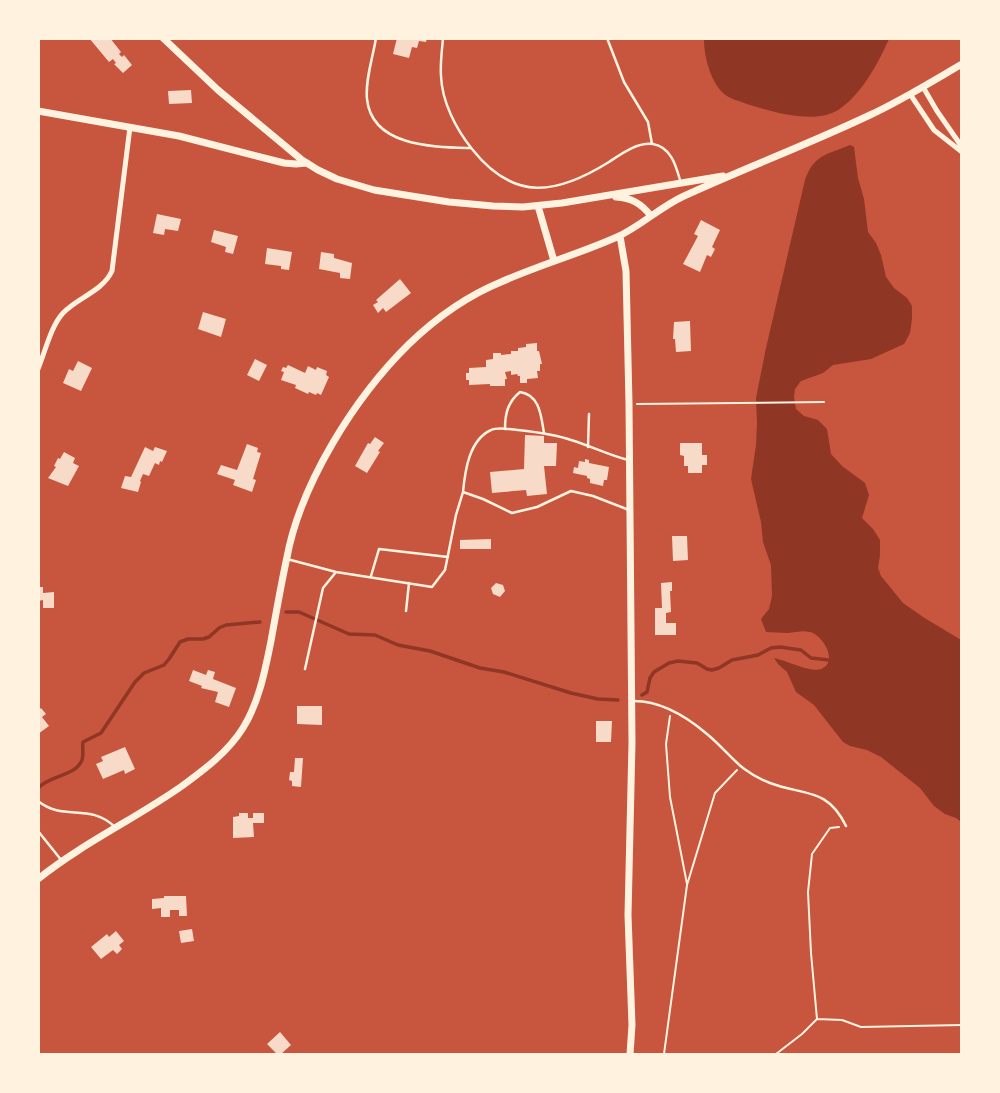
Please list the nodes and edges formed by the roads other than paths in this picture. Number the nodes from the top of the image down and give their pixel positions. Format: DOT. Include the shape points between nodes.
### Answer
graph roads {
  1 [pos="163,38"];
  2 [pos="376,38"];
  3 [pos="443,38"];
  4 [pos="607,38"];
  5 [pos="961,64"];
  6 [pos="923,86"];
  7 [pos="910,94"];
  8 [pos="38,111"];
  9 [pos="130,127"];
  10 [pos="652,144"];
  11 [pos="471,148"];
  12 [pos="961,149"];
  13 [pos="307,163"];
  14 [pos="737,173"];
  15 [pos="680,183"];
  16 [pos="600,197"];
  17 [pos="538,206"];
  18 [pos="650,216"];
  19 [pos="620,236"];
  20 [pos="554,261"];
  21 [pos="38,369"];
  22 [pos="589,414"];
  23 [pos="505,429"];
  24 [pos="544,433"];
  25 [pos="588,447"];
  26 [pos="629,461"];
  27 [pos="463,492"];
  28 [pos="629,510"];
  29 [pos="448,556"];
  30 [pos="287,559"];
  31 [pos="336,572"];
  32 [pos="371,578"];
  33 [pos="409,583"];
  34 [pos="406,611"];
  35 [pos="305,669"];
  36 [pos="631,701"];
  37 [pos="38,802"];
  38 [pos="846,826"];
  39 [pos="117,829"];
  40 [pos="38,831"];
  41 [pos="62,861"];
  42 [pos="38,879"];
  43 [pos="630,1055"];
  1 -- 13 [label="street"];
  2 -- 11 [label="lane" via="366,95 378,127 428,146"];
  3 -- 11 [label="lane" via="444,97"];
  4 -- 10 [label="lane" via="624,82 648,122"];
  5 -- 6 [label="street"];
  6 -- 7 [label="street"];
  6 -- 12 [label="street"];
  7 -- 12 [label="street" via="934,130"];
  7 -- 14 [label="street"];
  8 -- 9 [label="street"];
  9 -- 13 [label="street" via="284,163"];
  9 -- 21 [label="street" via="112,271 60,316"];
  10 -- 11 [label="lane" via="631,149 576,180 541,188 513,183 497,174"];
  10 -- 15 [label="lane" via="669,154"];
  13 -- 17 [label="street" via="344,181 391,194 480,205"];
  14 -- 15 [label="street"];
  14 -- 18 [label="street"];
  15 -- 16 [label="street"];
  16 -- 17 [label="street"];
  16 -- 18 [label="street" via="631,200"];
  17 -- 20 [label="street"];
  18 -- 19 [label="street"];
  19 -- 20 [label="street"];
  19 -- 26 [label="street" via="626,276"];
  20 -- 30 [label="street" via="466,300 394,360 321,465 301,507"];
  22 -- 25 [label="lane"];
  23 -- 24 [label="lane"];
  23 -- 24 [label="lane" via="505,414 520,391 536,401"];
  23 -- 27 [label="lane" via="491,429 475,443"];
  24 -- 25 [label="lane"];
  25 -- 26 [label="lane"];
  26 -- 28 [label="street"];
  27 -- 28 [label="lane" via="512,513 571,491"];
  27 -- 29 [label="lane"];
  28 -- 36 [label="street"];
  29 -- 32 [label="lane" via="379,549"];
  29 -- 33 [label="lane" via="445,570 432,587"];
  30 -- 31 [label="lane"];
  30 -- 39 [label="street" via="263,677 243,728 203,771"];
  31 -- 32 [label="lane"];
  31 -- 35 [label="lane" via="323,588"];
  32 -- 33 [label="lane"];
  33 -- 34 [label="lane"];
  36 -- 38 [label="lane" via="652,702 671,710 752,774 821,797 837,809"];
  36 -- 43 [label="street"];
  37 -- 39 [label="lane" via="52,810 102,817"];
  39 -- 41 [label="street"];
  40 -- 41 [label="lane"];
  41 -- 42 [label="street"];
}
